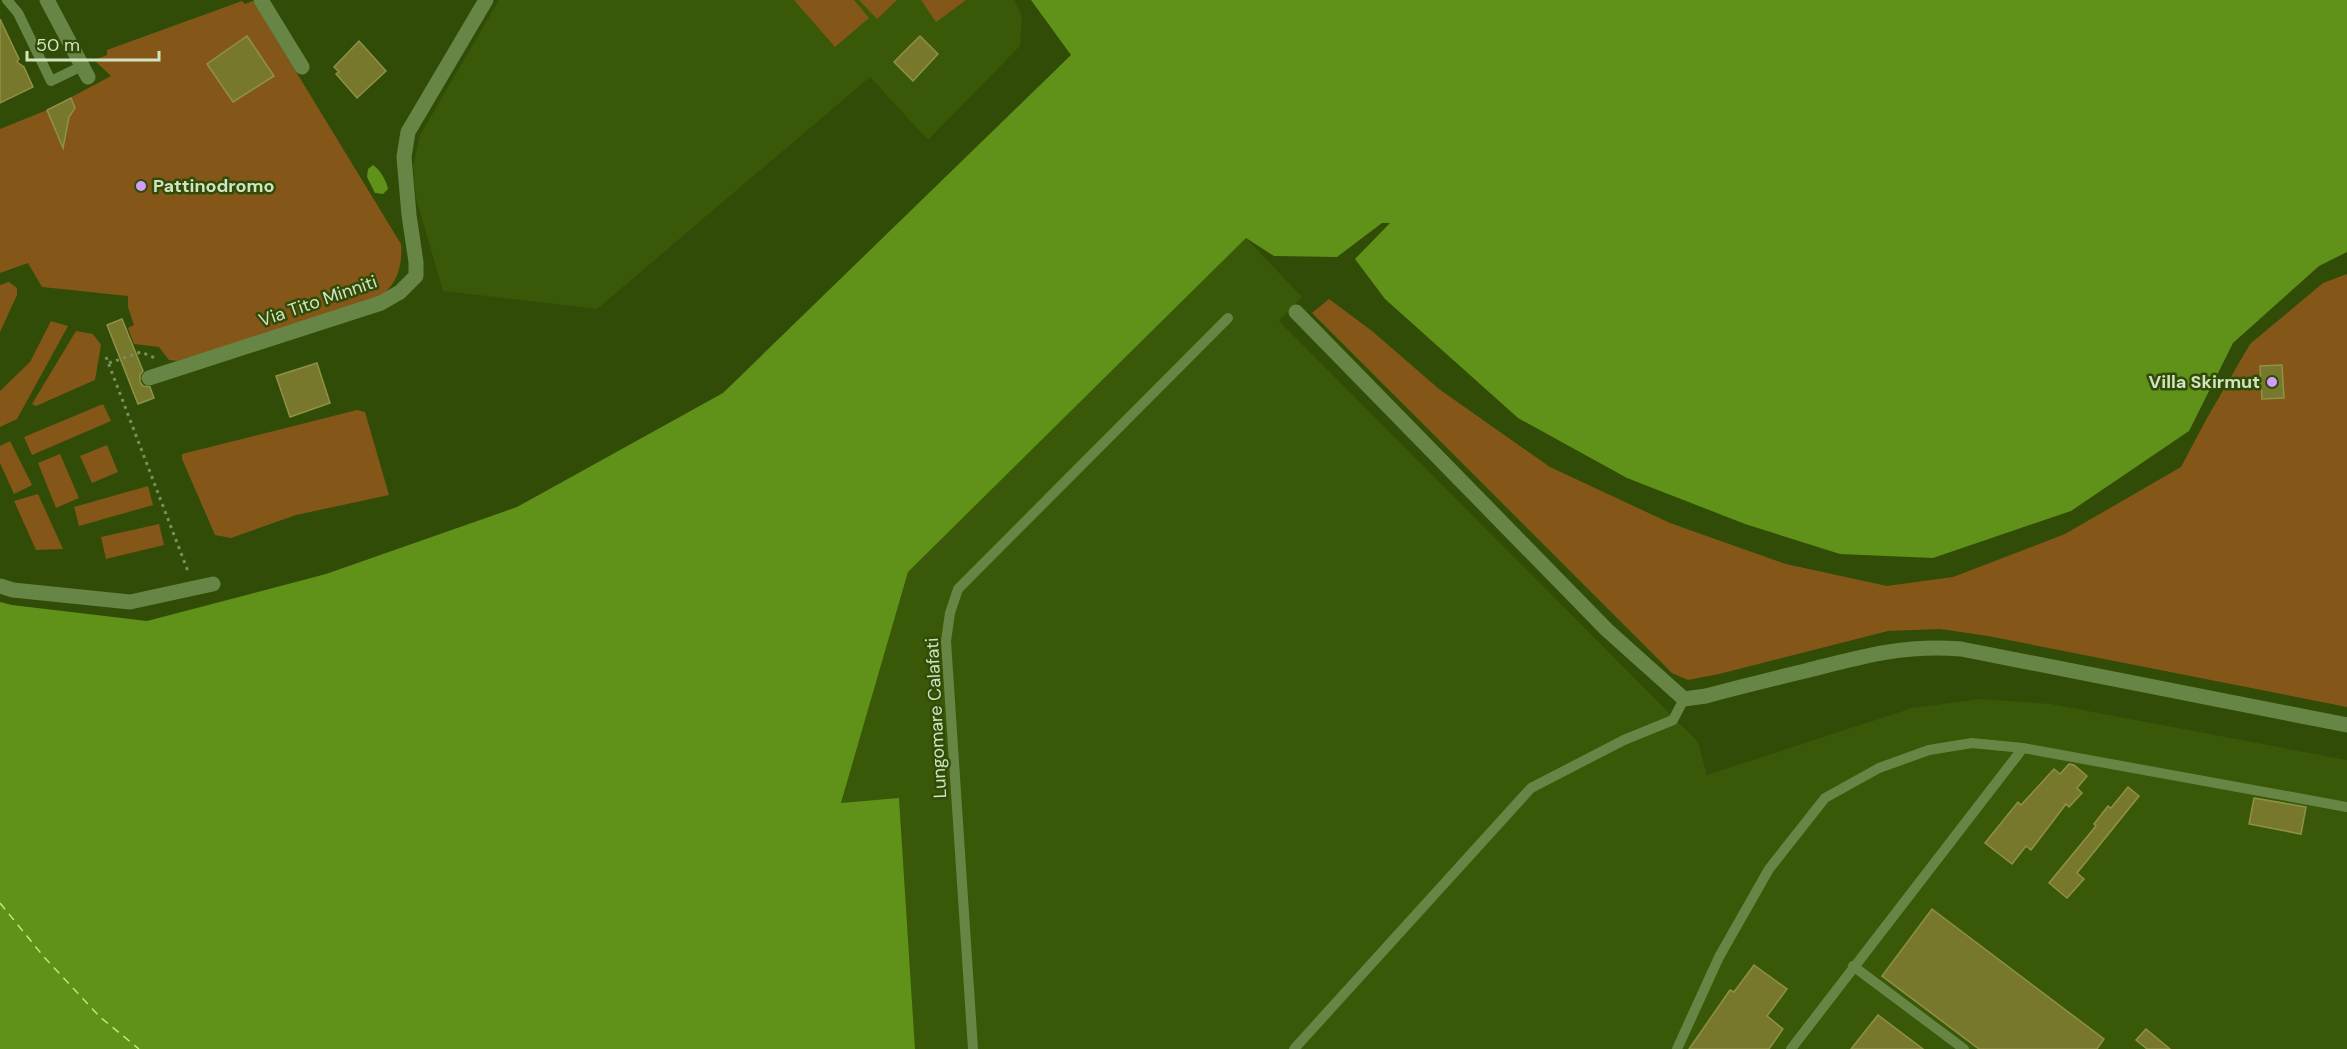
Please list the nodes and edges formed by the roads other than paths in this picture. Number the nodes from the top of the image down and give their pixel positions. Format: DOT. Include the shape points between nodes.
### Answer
graph roads {
  1 [pos="8,0"];
  2 [pos="47,0"];
  3 [pos="261,0"];
  4 [pos="486,0"];
  5 [pos="302,67"];
  6 [pos="85,71"];
  7 [pos="1296,312"];
  8 [pos="1228,318"];
  9 [pos="149,378"];
  10 [pos="213,584"];
  11 [pos="0,586"];
  12 [pos="1684,699"];
  13 [pos="2347,725"];
  14 [pos="2023,748"];
  15 [pos="2347,807"];
  16 [pos="1853,966"];
  17 [pos="973,1049"];
  18 [pos="1294,1049"];
  19 [pos="1677,1049"];
  20 [pos="1791,1049"];
  21 [pos="1964,1049"];
  1 -- 6 [label="lane" via="51,81"];
  2 -- 6 [label="street"];
  3 -- 5 [label="street"];
  4 -- 9 [label="street, Via Tito Minniti" via="408,132 404,157 416,276 381,303"];
  7 -- 12 [label="street" via="1607,630"];
  8 -- 17 [label="lane, Lungomare Calafati" via="958,589 946,640"];
  10 -- 11 [label="street" via="130,602"];
  12 -- 13 [label="street" via="1863,656 1930,646"];
  12 -- 18 [label="lane" via="1673,720 1624,740 1531,788"];
  14 -- 15 [label="lane"];
  14 -- 16 [label="lane"];
  14 -- 19 [label="lane" via="1972,743 1929,750 1879,768 1825,798 1769,869 1719,957"];
  16 -- 20 [label="lane"];
  16 -- 21 [label="lane"];
}
